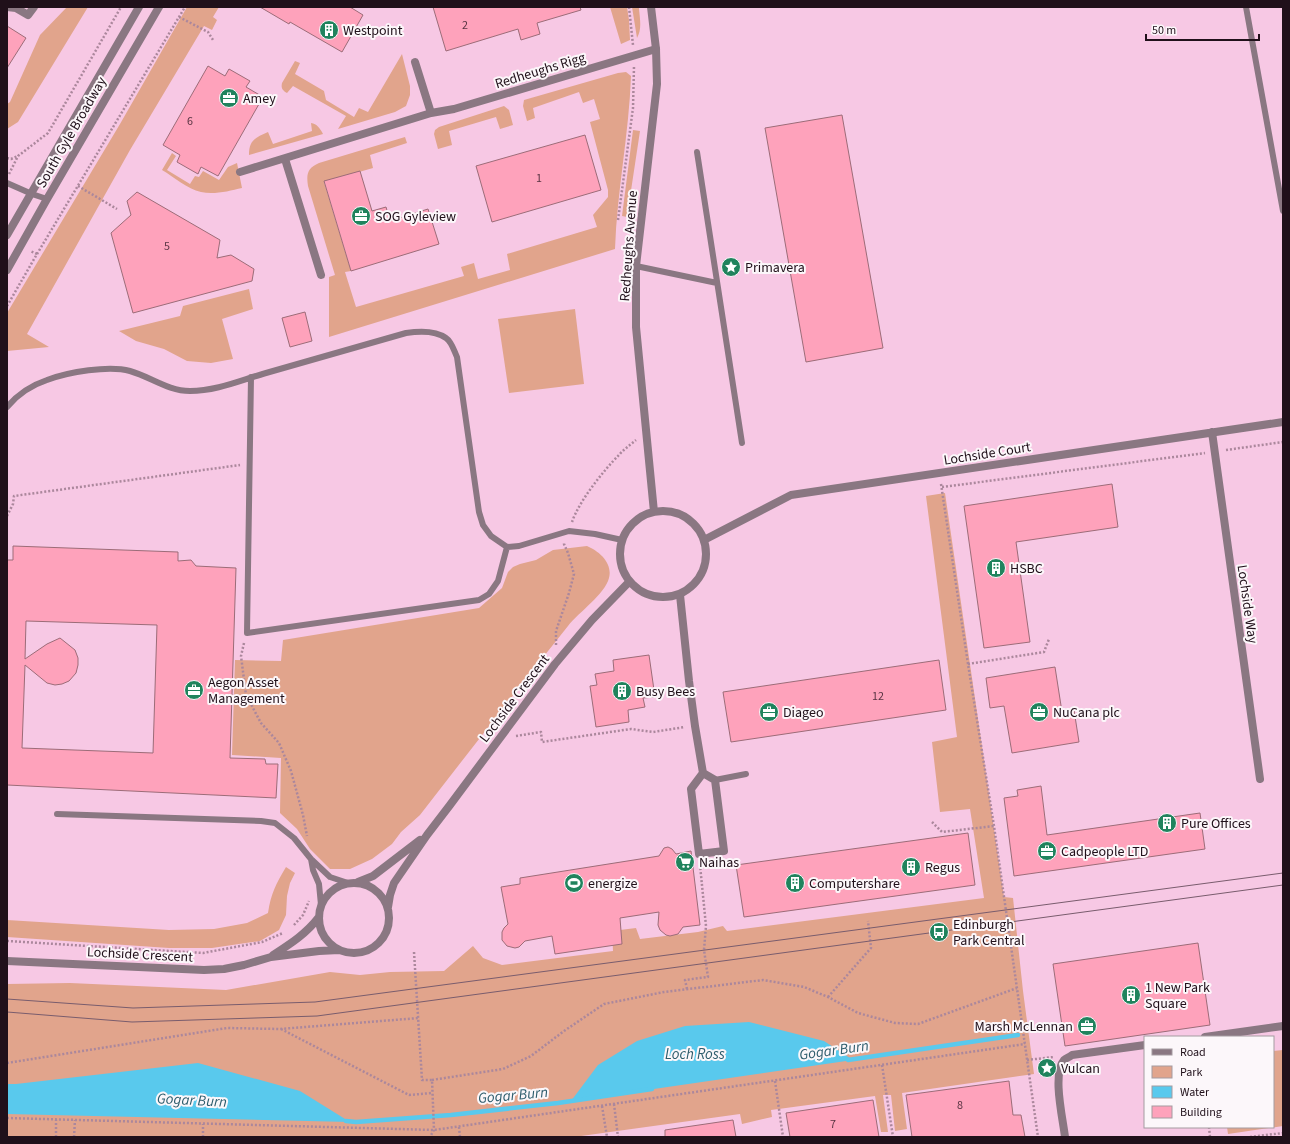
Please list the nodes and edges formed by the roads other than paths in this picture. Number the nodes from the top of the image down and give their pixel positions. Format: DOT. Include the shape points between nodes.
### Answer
graph roads {
  1 [pos="7,7"];
  2 [pos="34,7"];
  3 [pos="139,7"];
  4 [pos="159,7"];
  5 [pos="651,7"];
  6 [pos="1246,7"];
  7 [pos="656,49"];
  8 [pos="415,62"];
  9 [pos="431,114"];
  10 [pos="697,152"];
  11 [pos="285,159"];
  12 [pos="240,172"];
  13 [pos="7,183"];
  14 [pos="32,194"];
  15 [pos="47,199"];
  16 [pos="1283,210"];
  17 [pos="7,235"];
  18 [pos="636,266"];
  19 [pos="7,270"];
  20 [pos="321,275"];
  21 [pos="717,283"];
  22 [pos="251,377"];
  23 [pos="7,406"];
  24 [pos="1283,422"];
  25 [pos="1212,432"];
  26 [pos="742,443"];
  27 [pos="654,512"];
  28 [pos="622,540"];
  29 [pos="704,540"];
  30 [pos="507,547"];
  31 [pos="629,582"];
  32 [pos="680,595"];
  33 [pos="703,774"];
  34 [pos="746,774"];
  35 [pos="1260,779"];
  36 [pos="714,780"];
  37 [pos="57,814"];
  38 [pos="427,835"];
  39 [pos="311,859"];
  40 [pos="357,882"];
  41 [pos="348,883"];
  42 [pos="321,905"];
  43 [pos="388,907"];
  44 [pos="319,918"];
  45 [pos="339,950"];
  46 [pos="271,957"];
  47 [pos="7,961"];
  48 [pos="1283,1026"];
  49 [pos="1212,1036"];
  50 [pos="1144,1045"];
  51 [pos="1065,1137"];
  1 -- 2 [label="street" via="16,8 28,15"];
  3 -- 14 [label="street, South Gyle Broadway"];
  4 -- 15 [label="street, South Gyle Broadway"];
  5 -- 7 [label="street, Redheughs Avenue"];
  6 -- 16 [label="lane"];
  7 -- 9 [label="street, Redheughs Rigg"];
  7 -- 18 [label="street, Redheughs Avenue" via="657,84"];
  8 -- 9 [label="street"];
  9 -- 11 [label="street, Redheughs Rigg"];
  10 -- 21 [label="lane"];
  11 -- 12 [label="street, Redheughs Rigg"];
  11 -- 20 [label="street"];
  13 -- 14 [label="lane"];
  14 -- 15 [label="lane"];
  14 -- 17 [label="street, South Gyle Broadway"];
  15 -- 19 [label="street, South Gyle Broadway"];
  18 -- 21 [label="lane"];
  18 -- 27 [label="street, Redheughs Avenue" via="636,327"];
  21 -- 26 [label="lane"];
  22 -- 23 [label="lane" via="216,389 189,391 165,386 130,371 109,368 92,370 46,380 24,392"];
  22 -- 30 [label="lane" via="416,331 446,338 456,357 483,526 491,536"];
  22 -- 30 [label="lane" via="247,633 479,600 489,594 498,581"];
  24 -- 25 [label="street, Lochside Court"];
  25 -- 29 [label="street, Lochside Court" via="791,495"];
  25 -- 35 [label="street, Lochside Way"];
  27 -- 28 [label="street" via="634,522"];
  27 -- 29 [label="street" via="670,512 685,516 700,530"];
  28 -- 30 [label="lane" via="569,531 519,546"];
  28 -- 31 [label="street" via="620,562"];
  29 -- 32 [label="street" via="707,551 703,572 697,582"];
  31 -- 32 [label="street" via="637,590 658,598"];
  31 -- 38 [label="street, Lochside Crescent" via="592,620 555,664"];
  32 -- 33 [label="street"];
  33 -- 36 [label="street"];
  33 -- 36 [label="street" via="691,789 699,854 724,851"];
  34 -- 36 [label="lane"];
  37 -- 39 [label="lane" via="275,823 294,838"];
  38 -- 40 [label="street, Lochside Crescent" via="373,876"];
  38 -- 43 [label="street, Lochside Crescent" via="394,883"];
  39 -- 41 [label="lane" via="330,877"];
  39 -- 42 [label="lane" via="320,884"];
  40 -- 41 [label="street, Lochside Crescent"];
  40 -- 43 [label="street, Lochside Crescent" via="376,890"];
  41 -- 42 [label="street, Lochside Crescent" via="334,888"];
  42 -- 44 [label="street, Lochside Crescent"];
  43 -- 45 [label="street, Lochside Crescent" via="389,924 379,942 368,950 355,953"];
  44 -- 45 [label="street, Lochside Crescent" via="323,934"];
  44 -- 46 [label="street, Lochside Crescent" via="294,942"];
  45 -- 46 [label="street, Lochside Crescent"];
  46 -- 47 [label="street, Lochside Crescent" via="224,969 204,970"];
  48 -- 49 [label="street"];
  50 -- 51 [label="street" via="1072,1055 1064,1060 1058,1083"];
}
